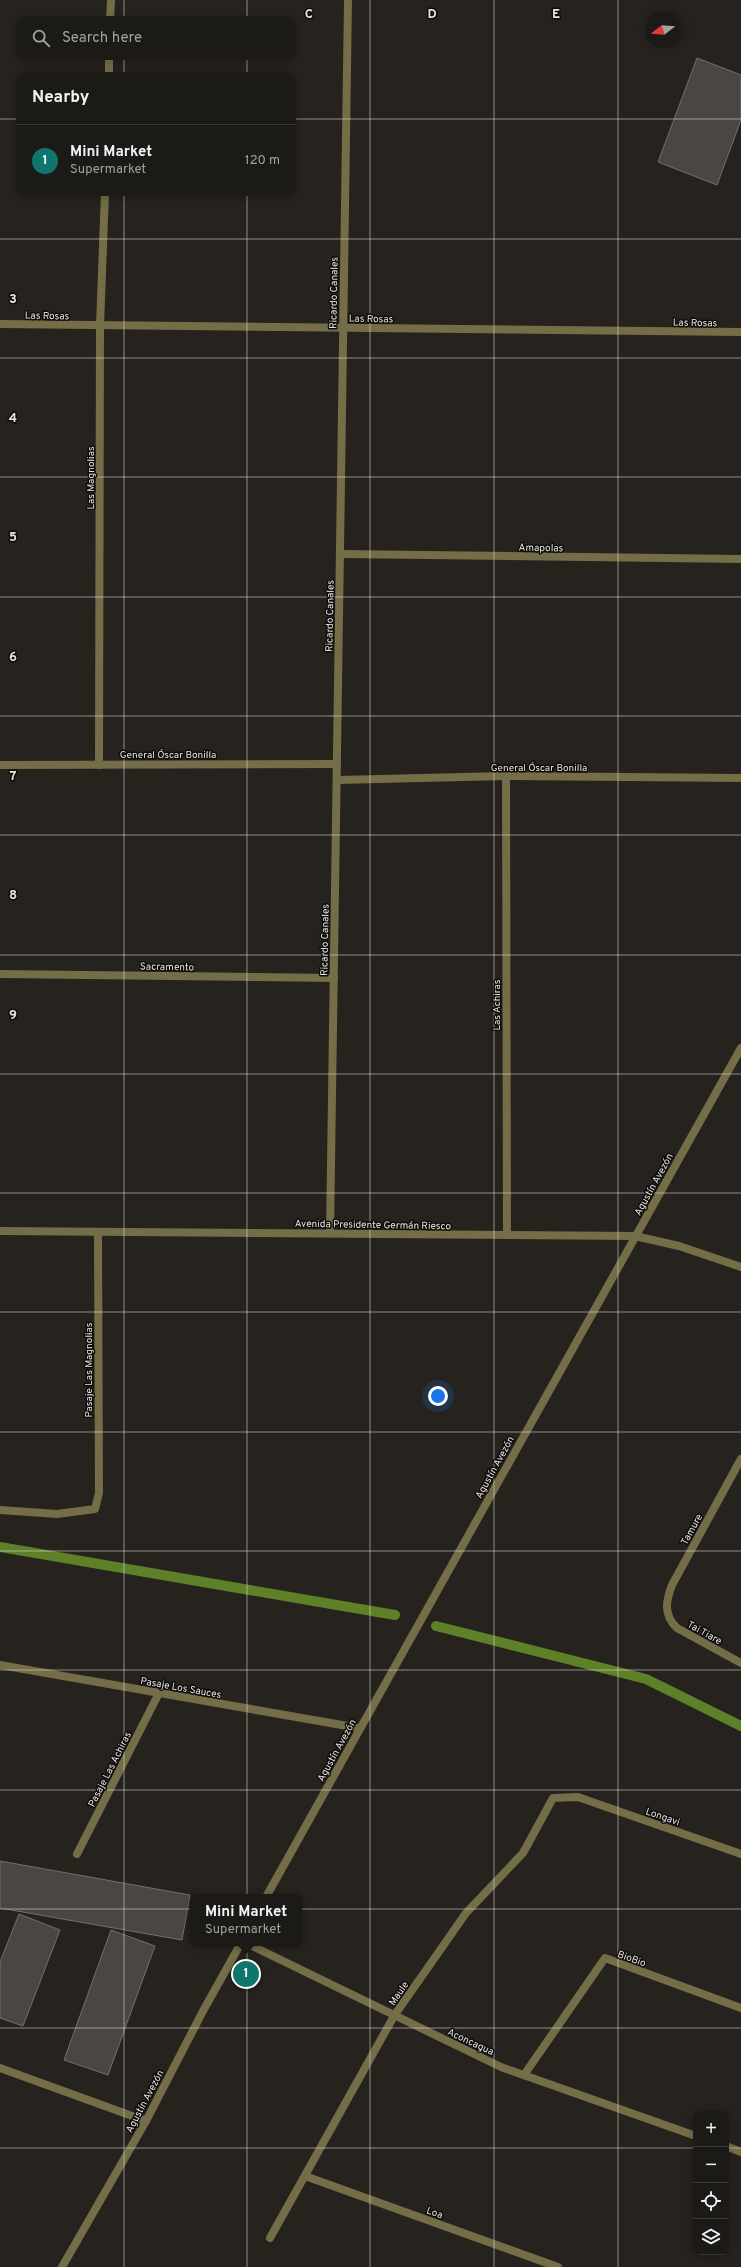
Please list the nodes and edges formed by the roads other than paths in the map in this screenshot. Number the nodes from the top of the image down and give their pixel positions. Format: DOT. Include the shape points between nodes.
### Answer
graph roads {
  1 [pos="111,0"];
  2 [pos="348,0"];
  3 [pos="110,16"];
  4 [pos="109,60"];
  5 [pos="109,72"];
  6 [pos="105,196"];
  7 [pos="0,324"];
  8 [pos="100,326"];
  9 [pos="343,328"];
  10 [pos="741,332"];
  11 [pos="340,554"];
  12 [pos="741,559"];
  13 [pos="98,764"];
  14 [pos="337,764"];
  15 [pos="0,765"];
  16 [pos="506,776"];
  17 [pos="741,778"];
  18 [pos="337,780"];
  19 [pos="0,974"];
  20 [pos="334,978"];
  21 [pos="741,1048"];
  22 [pos="0,1231"];
  23 [pos="98,1232"];
  24 [pos="330,1233"];
  25 [pos="507,1235"];
  26 [pos="635,1236"];
  27 [pos="741,1268"];
  28 [pos="741,1459"];
  29 [pos="0,1510"];
  30 [pos="666,1612"];
  31 [pos="741,1663"];
  32 [pos="0,1665"];
  33 [pos="159,1693"];
  34 [pos="359,1728"];
  35 [pos="578,1797"];
  36 [pos="77,1854"];
  37 [pos="741,1854"];
  38 [pos="268,1894"];
  39 [pos="239,1946"];
  40 [pos="252,1946"];
  41 [pos="741,2008"];
  42 [pos="394,2016"];
  43 [pos="0,2068"];
  44 [pos="524,2075"];
  45 [pos="146,2121"];
  46 [pos="693,2135"];
  47 [pos="728,2147"];
  48 [pos="741,2152"];
  49 [pos="305,2176"];
  50 [pos="270,2238"];
  51 [pos="62,2267"];
  52 [pos="558,2267"];
  1 -- 3 [label="street"];
  2 -- 9 [label="street, Ricardo Canales"];
  4 -- 5 [label="street"];
  6 -- 8 [label="street, Las Magnolias"];
  7 -- 8 [label="street, Las Rosas"];
  8 -- 9 [label="street, Las Rosas"];
  8 -- 13 [label="street, Las Magnolias"];
  9 -- 10 [label="street, Las Rosas"];
  9 -- 11 [label="street, Ricardo Canales"];
  11 -- 12 [label="street, Amapolas"];
  11 -- 14 [label="street, Ricardo Canales"];
  13 -- 14 [label="street, General Óscar Bonilla"];
  13 -- 15 [label="street, General Óscar Bonilla"];
  14 -- 18 [label="street, Ricardo Canales"];
  16 -- 17 [label="street, General Óscar Bonilla"];
  16 -- 18 [label="street, General Óscar Bonilla"];
  16 -- 25 [label="street, Las Achiras"];
  18 -- 20 [label="street, Ricardo Canales"];
  19 -- 20 [label="street, Sacramento"];
  20 -- 24 [label="street, Ricardo Canales"];
  21 -- 26 [label="street, Agustín Avezón"];
  22 -- 23 [label="street, Avenida Presidente Germán Riesco"];
  23 -- 24 [label="street, Avenida Presidente Germán Riesco"];
  23 -- 29 [label="street, Pasaje Las Magnolias" via="99,1493 95,1509 56,1514"];
  24 -- 25 [label="street, Avenida Presidente Germán Riesco"];
  25 -- 26 [label="street, Avenida Presidente Germán Riesco"];
  26 -- 27 [label="street, Avenida Presidente Germán Riesco" via="679,1246"];
  26 -- 34 [label="street, Agustín Avezón"];
  28 -- 30 [label="street, Tamure" via="672,1584 667,1597"];
  30 -- 31 [label="street, Tai Tiare" via="670,1622 677,1628"];
  32 -- 33 [label="street, Pasaje Los Sauces"];
  33 -- 34 [label="street, Pasaje Los Sauces"];
  33 -- 36 [label="street, Pasaje Las Achiras"];
  34 -- 38 [label="street, Agustín Avezón"];
  35 -- 37 [label="street, Longavi"];
  35 -- 42 [label="street, Maule" via="553,1798 523,1853 466,1913"];
  39 -- 45 [label="street, Agustín Avezón"];
  40 -- 42 [label="street, Aconcagua"];
  41 -- 44 [label="street, BioBio" via="605,1958"];
  42 -- 44 [label="street, Aconcagua" via="501,2067"];
  42 -- 49 [label="street, Maule"];
  43 -- 45 [label="street"];
  44 -- 46 [label="street, Aconcagua"];
  45 -- 51 [label="street, Agustín Avezón"];
  47 -- 48 [label="street"];
  49 -- 50 [label="street, Maule"];
  49 -- 52 [label="street, Loa"];
}
